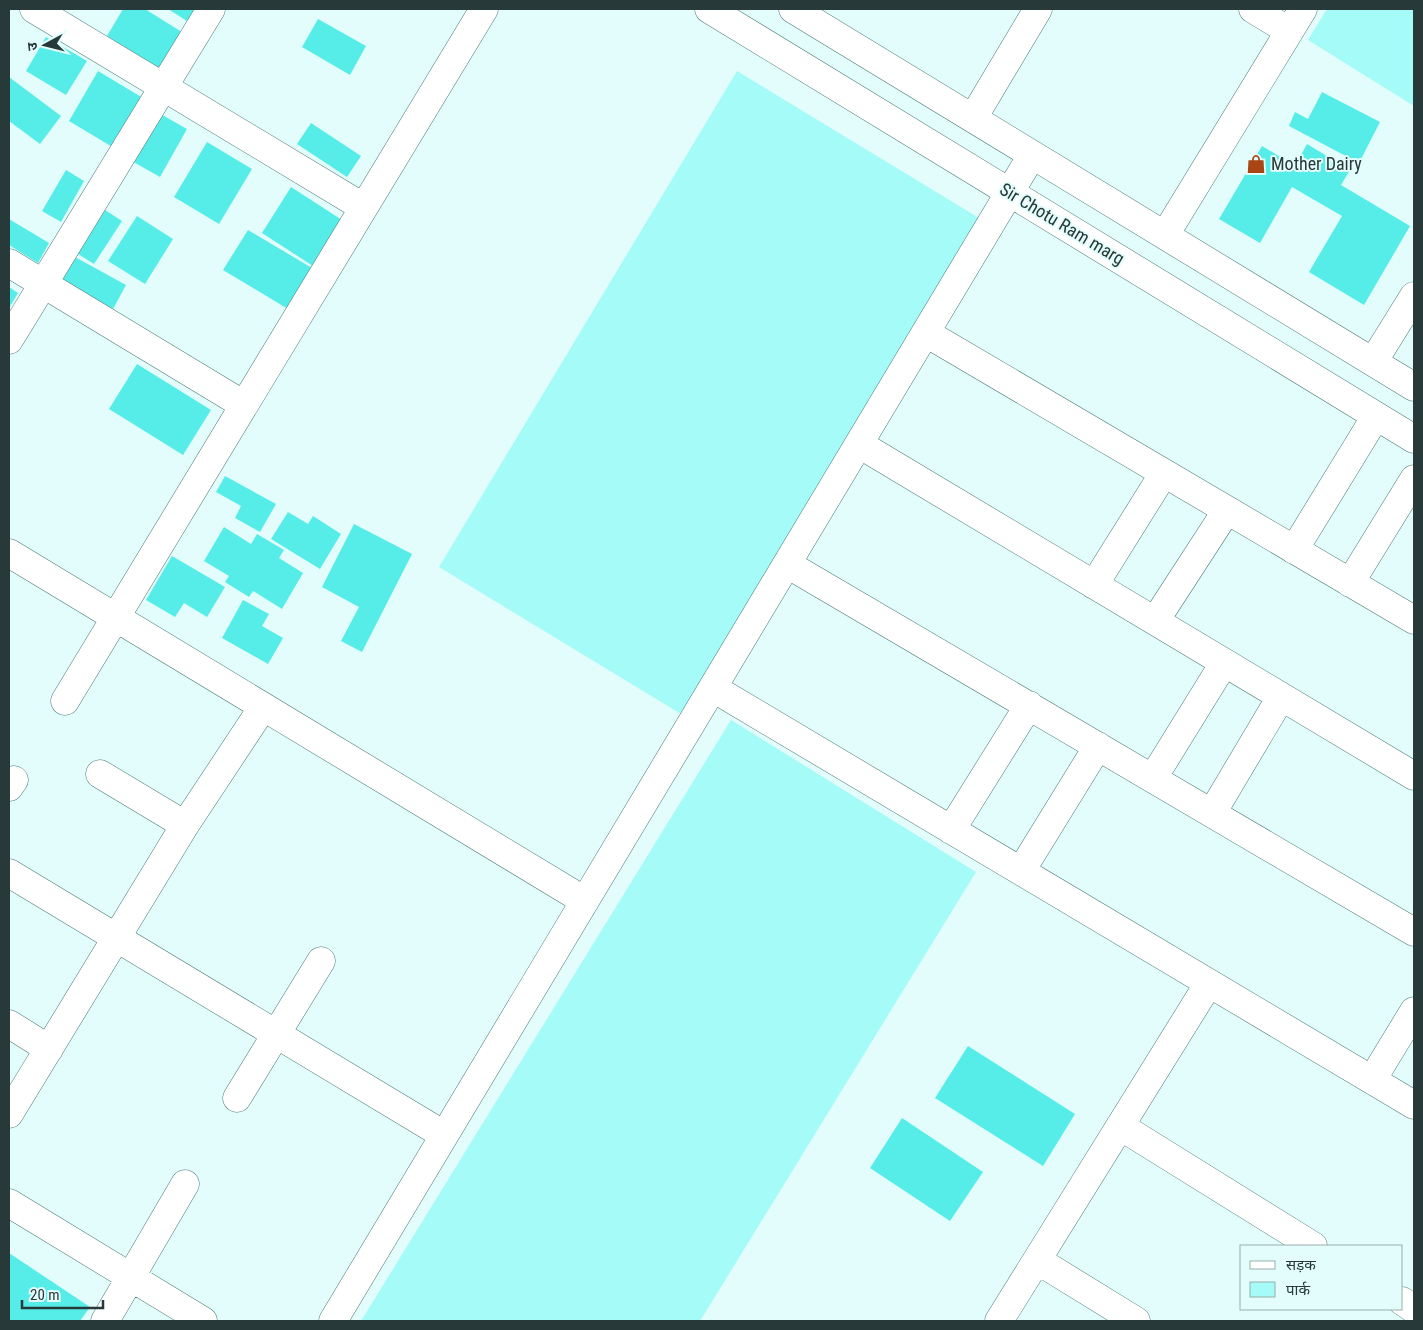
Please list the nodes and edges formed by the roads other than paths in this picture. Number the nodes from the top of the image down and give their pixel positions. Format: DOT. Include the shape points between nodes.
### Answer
graph roads {
  1 [pos="34,9"];
  2 [pos="211,9"];
  3 [pos="484,9"];
  4 [pos="793,9"];
  5 [pos="1038,9"];
  6 [pos="1253,9"];
  7 [pos="1303,9"];
  8 [pos="727,13"];
  9 [pos="1289,32"];
  10 [pos="164,87"];
  11 [pos="973,118"];
  12 [pos="1032,155"];
  13 [pos="1010,193"];
  14 [pos="363,207"];
  15 [pos="1165,235"];
  16 [pos="9,264"];
  17 [pos="43,284"];
  18 [pos="1414,296"];
  19 [pos="926,333"];
  20 [pos="9,340"];
  21 [pos="1373,362"];
  22 [pos="1414,387"];
  23 [pos="244,405"];
  24 [pos="1376,416"];
  25 [pos="1414,439"];
  26 [pos="859,444"];
  27 [pos="1164,473"];
  28 [pos="1414,479"];
  29 [pos="1227,510"];
  30 [pos="1294,550"];
  31 [pos="9,553"];
  32 [pos="787,564"];
  33 [pos="1350,583"];
  34 [pos="1094,585"];
  35 [pos="115,618"];
  36 [pos="1414,620"];
  37 [pos="1155,621"];
  38 [pos="1224,663"];
  39 [pos="712,688"];
  40 [pos="1282,697"];
  41 [pos="65,701"];
  42 [pos="1029,705"];
  43 [pos="263,707"];
  44 [pos="1098,746"];
  45 [pos="100,774"];
  46 [pos="1414,776"];
  47 [pos="1153,778"];
  48 [pos="1212,813"];
  49 [pos="185,825"];
  50 [pos="951,830"];
  51 [pos="1020,872"];
  52 [pos="9,874"];
  53 [pos="585,901"];
  54 [pos="1414,932"];
  55 [pos="117,939"];
  56 [pos="321,961"];
  57 [pos="1209,983"];
  58 [pos="1414,1011"];
  59 [pos="9,1024"];
  60 [pos="276,1034"];
  61 [pos="50,1049"];
  62 [pos="1372,1080"];
  63 [pos="237,1098"];
  64 [pos="1414,1105"];
  65 [pos="9,1114"];
  66 [pos="1120,1126"];
  67 [pos="444,1135"];
  68 [pos="185,1184"];
  69 [pos="9,1203"];
  70 [pos="1311,1245"];
  71 [pos="1037,1260"];
  72 [pos="130,1278"];
  73 [pos="1403,1302"];
  74 [pos="1414,1309"];
  75 [pos="104,1321"];
  76 [pos="203,1321"];
  77 [pos="333,1321"];
  78 [pos="999,1321"];
  79 [pos="1136,1321"];
  1 -- 10 [label="street"];
  2 -- 10 [label="street"];
  3 -- 14 [label="street"];
  4 -- 11 [label="street"];
  5 -- 11 [label="street"];
  6 -- 9 [label="street"];
  7 -- 9 [label="street"];
  8 -- 13 [label="street, Sir Chotu Ram marg"];
  9 -- 15 [label="street"];
  10 -- 14 [label="street"];
  10 -- 17 [label="street"];
  11 -- 12 [label="street"];
  12 -- 13 [label="street"];
  12 -- 15 [label="street"];
  13 -- 19 [label="street"];
  13 -- 24 [label="street, Sir Chotu Ram marg"];
  14 -- 23 [label="street"];
  15 -- 21 [label="street"];
  16 -- 17 [label="street"];
  17 -- 20 [label="street"];
  17 -- 23 [label="street"];
  18 -- 21 [label="street"];
  19 -- 26 [label="street"];
  19 -- 27 [label="street"];
  21 -- 22 [label="street"];
  23 -- 35 [label="street"];
  24 -- 25 [label="street, Sir Chotu Ram marg"];
  24 -- 30 [label="street"];
  26 -- 32 [label="street"];
  26 -- 34 [label="street"];
  27 -- 29 [label="street"];
  27 -- 34 [label="street"];
  28 -- 33 [label="street"];
  29 -- 30 [label="street"];
  29 -- 37 [label="street"];
  30 -- 33 [label="street"];
  31 -- 35 [label="street"];
  32 -- 39 [label="street"];
  32 -- 42 [label="street"];
  33 -- 36 [label="street"];
  34 -- 37 [label="street"];
  35 -- 41 [label="street"];
  35 -- 43 [label="street"];
  37 -- 38 [label="street"];
  38 -- 40 [label="street"];
  38 -- 47 [label="street"];
  39 -- 50 [label="street"];
  39 -- 53 [label="street"];
  40 -- 46 [label="street"];
  40 -- 48 [label="street"];
  42 -- 44 [label="street"];
  42 -- 50 [label="street"];
  43 -- 49 [label="street"];
  43 -- 53 [label="street"];
  44 -- 47 [label="street"];
  44 -- 51 [label="street"];
  45 -- 49 [label="street"];
  47 -- 48 [label="street"];
  48 -- 54 [label="street"];
  49 -- 55 [label="street"];
  50 -- 51 [label="street"];
  51 -- 57 [label="street"];
  52 -- 55 [label="street"];
  53 -- 67 [label="street"];
  55 -- 60 [label="street"];
  55 -- 61 [label="street"];
  56 -- 60 [label="street"];
  57 -- 62 [label="street"];
  57 -- 66 [label="street"];
  58 -- 62 [label="street"];
  59 -- 61 [label="street"];
  60 -- 63 [label="street"];
  60 -- 67 [label="street"];
  61 -- 65 [label="street"];
  62 -- 64 [label="street"];
  66 -- 70 [label="street"];
  66 -- 71 [label="street"];
  67 -- 77 [label="street"];
  68 -- 72 [label="street"];
  69 -- 72 [label="street"];
  71 -- 78 [label="street"];
  71 -- 79 [label="street"];
  72 -- 75 [label="street"];
  72 -- 76 [label="street"];
  73 -- 74 [label="street"];
}
